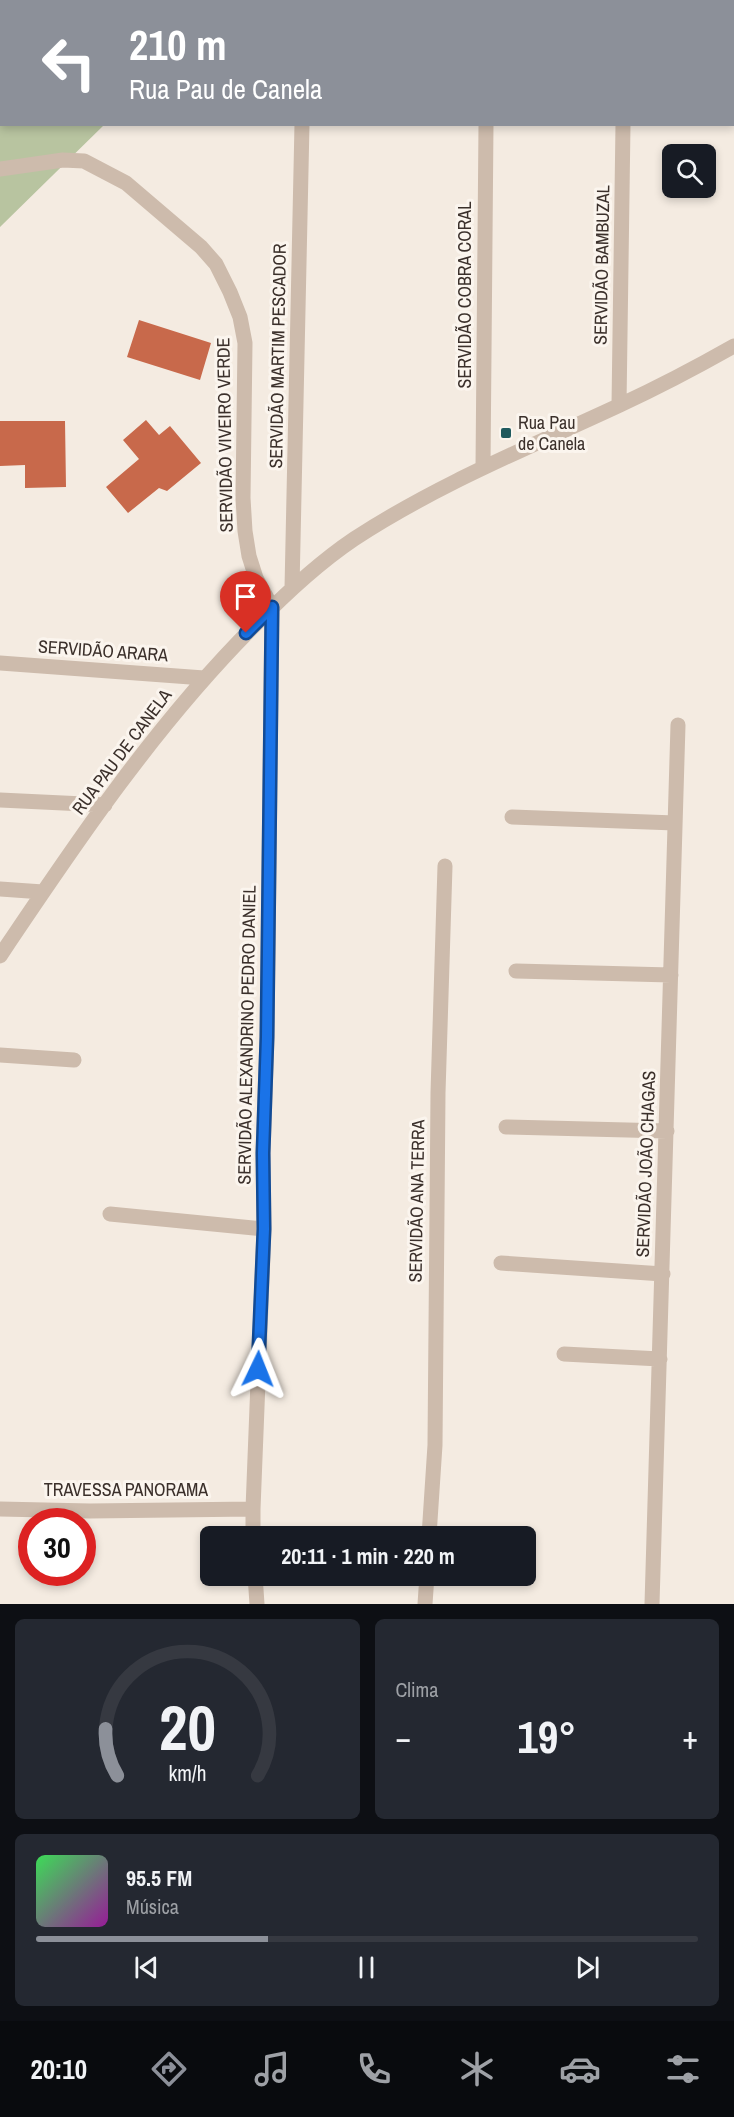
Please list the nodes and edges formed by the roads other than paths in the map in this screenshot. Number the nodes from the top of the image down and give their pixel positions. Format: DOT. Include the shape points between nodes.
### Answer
graph roads {
  1 [pos="302,126"];
  2 [pos="486,126"];
  3 [pos="623,126"];
  4 [pos="0,169"];
  5 [pos="734,346"];
  6 [pos="619,405"];
  7 [pos="483,467"];
  8 [pos="292,588"];
  9 [pos="272,607"];
  10 [pos="0,663"];
  11 [pos="204,678"];
  12 [pos="678,725"];
  13 [pos="0,800"];
  14 [pos="105,805"];
  15 [pos="512,817"];
  16 [pos="675,823"];
  17 [pos="445,866"];
  18 [pos="0,889"];
  19 [pos="43,892"];
  20 [pos="0,956"];
  21 [pos="516,972"];
  22 [pos="671,975"];
  23 [pos="0,1055"];
  24 [pos="74,1060"];
  25 [pos="506,1127"];
  26 [pos="667,1131"];
  27 [pos="110,1214"];
  28 [pos="264,1229"];
  29 [pos="501,1263"];
  30 [pos="663,1274"];
  31 [pos="564,1354"];
  32 [pos="660,1359"];
  33 [pos="0,1509"];
  34 [pos="253,1509"];
  35 [pos="253,1526"];
  36 [pos="430,1526"];
  37 [pos="256,1586"];
  38 [pos="426,1586"];
  39 [pos="257,1604"];
  40 [pos="425,1604"];
  41 [pos="652,1604"];
  1 -- 8 [label="street, SERVIDÃO MARTIM PESCADOR"];
  2 -- 7 [label="street, SERVIDÃO COBRA CORAL"];
  3 -- 6 [label="street, SERVIDÃO BAMBUZAL"];
  4 -- 9 [label="street, SERVIDÃO VIVEIRO VERDE" via="84,161 126,183 216,264 240,317 245,344 245,531 256,578"];
  5 -- 6 [label="street, RUA PAU DE CANELA"];
  6 -- 7 [label="street, RUA PAU DE CANELA"];
  7 -- 8 [label="street, RUA PAU DE CANELA" via="387,518 318,565"];
  8 -- 9 [label="street, RUA PAU DE CANELA"];
  9 -- 11 [label="street, RUA PAU DE CANELA"];
  9 -- 28 [label="street, SERVIDÃO ALEXANDRINO PEDRO DANIEL"];
  10 -- 11 [label="street, SERVIDÃO ARARA"];
  11 -- 14 [label="street, RUA PAU DE CANELA"];
  12 -- 16 [label="street, SERVIDÃO JOÃO CHAGAS"];
  13 -- 14 [label="street"];
  14 -- 19 [label="street, RUA PAU DE CANELA"];
  15 -- 16 [label="street"];
  16 -- 22 [label="street, SERVIDÃO JOÃO CHAGAS"];
  17 -- 36 [label="street, SERVIDÃO ANA TERRA" via="437,1115 435,1445"];
  18 -- 19 [label="street"];
  19 -- 20 [label="street, RUA PAU DE CANELA"];
  21 -- 22 [label="street"];
  22 -- 26 [label="street, SERVIDÃO JOÃO CHAGAS"];
  23 -- 24 [label="street"];
  25 -- 26 [label="street"];
  26 -- 30 [label="street, SERVIDÃO JOÃO CHAGAS"];
  27 -- 28 [label="street"];
  28 -- 34 [label="street, SERVIDÃO ALEXANDRINO PEDRO DANIEL"];
  29 -- 30 [label="street"];
  30 -- 32 [label="street, SERVIDÃO JOÃO CHAGAS"];
  31 -- 32 [label="street"];
  32 -- 41 [label="street, SERVIDÃO JOÃO CHAGAS"];
  33 -- 34 [label="street, TRAVESSA PANORAMA"];
  34 -- 35 [label="street, SERVIDÃO ALEXANDRINO PEDRO DANIEL"];
  37 -- 39 [label="street"];
  38 -- 40 [label="street"];
}
